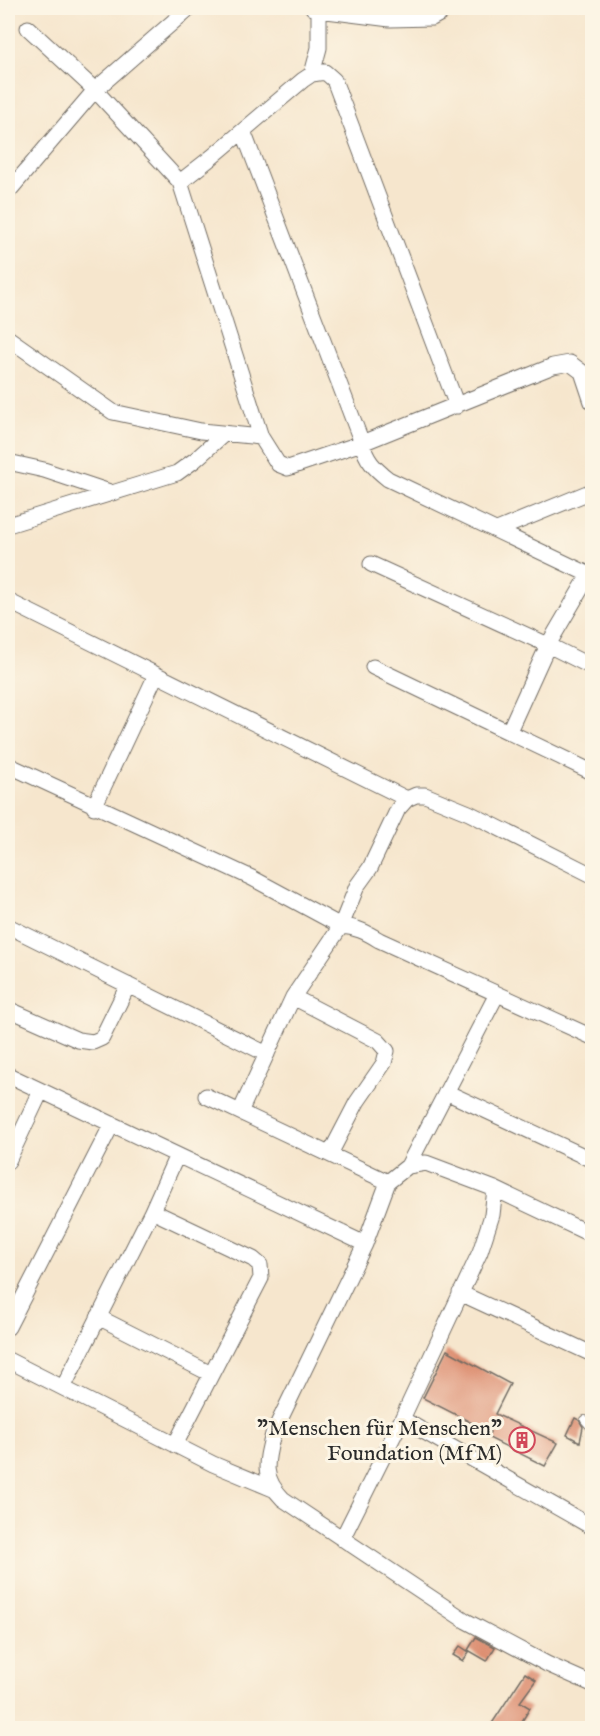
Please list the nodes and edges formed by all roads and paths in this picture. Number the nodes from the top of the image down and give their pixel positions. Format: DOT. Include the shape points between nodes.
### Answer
graph roads {
  1 [pos="189,8"];
  2 [pos="444,8"];
  3 [pos="316,9"];
  4 [pos="28,28"];
  5 [pos="312,74"];
  6 [pos="95,90"];
  7 [pos="243,130"];
  8 [pos="180,182"];
  9 [pos="8,192"];
  10 [pos="8,338"];
  11 [pos="592,402"];
  12 [pos="457,406"];
  13 [pos="224,434"];
  14 [pos="261,437"];
  15 [pos="363,443"];
  16 [pos="8,462"];
  17 [pos="592,491"];
  18 [pos="110,492"];
  19 [pos="8,525"];
  20 [pos="497,530"];
  21 [pos="371,564"];
  22 [pos="591,575"];
  23 [pos="8,601"];
  24 [pos="548,645"];
  25 [pos="373,667"];
  26 [pos="592,667"];
  27 [pos="156,675"];
  28 [pos="508,731"];
  29 [pos="8,765"];
  30 [pos="592,772"];
  31 [pos="407,799"];
  32 [pos="94,807"];
  33 [pos="592,875"];
  34 [pos="8,926"];
  35 [pos="340,926"];
  36 [pos="128,985"];
  37 [pos="497,994"];
  38 [pos="293,997"];
  39 [pos="8,1009"];
  40 [pos="592,1037"];
  41 [pos="267,1054"];
  42 [pos="8,1075"];
  43 [pos="41,1091"];
  44 [pos="446,1092"];
  45 [pos="206,1096"];
  46 [pos="240,1112"];
  47 [pos="112,1124"];
  48 [pos="330,1154"];
  49 [pos="177,1155"];
  50 [pos="590,1160"];
  51 [pos="8,1161"];
  52 [pos="408,1166"];
  53 [pos="388,1182"];
  54 [pos="495,1189"];
  55 [pos="152,1211"];
  56 [pos="592,1235"];
  57 [pos="365,1244"];
  58 [pos="460,1293"];
  59 [pos="98,1317"];
  60 [pos="8,1327"];
  61 [pos="592,1354"];
  62 [pos="8,1360"];
  63 [pos="211,1374"];
  64 [pos="63,1388"];
  65 [pos="402,1419"];
  66 [pos="585,1420"];
  67 [pos="592,1428"];
  68 [pos="175,1445"];
  69 [pos="273,1489"];
  70 [pos="592,1527"];
  71 [pos="342,1539"];
  72 [pos="592,1684"];
  1 -- 6 [label="street"];
  2 -- 3 [label="street" via="432,18 390,19"];
  3 -- 5 [label="street" via="319,48"];
  4 -- 6 [label="street"];
  5 -- 7 [label="street"];
  5 -- 12 [label="street" via="325,72 334,80"];
  6 -- 8 [label="street"];
  6 -- 9 [label="street"];
  7 -- 8 [label="street"];
  7 -- 15 [label="street"];
  8 -- 14 [label="street"];
  10 -- 13 [label="street" via="113,412"];
  11 -- 12 [label="street" via="582,372 570,363 553,366"];
  12 -- 15 [label="street"];
  13 -- 14 [label="street"];
  13 -- 18 [label="street" via="177,472"];
  14 -- 15 [label="street" via="278,464 288,468"];
  15 -- 20 [label="street" via="373,467 388,479"];
  16 -- 18 [label="street"];
  17 -- 20 [label="street"];
  18 -- 19 [label="street"];
  20 -- 22 [label="street"];
  21 -- 24 [label="street"];
  22 -- 24 [label="street"];
  23 -- 27 [label="street"];
  24 -- 26 [label="street"];
  24 -- 28 [label="street"];
  25 -- 28 [label="street"];
  27 -- 31 [label="street"];
  27 -- 32 [label="street"];
  28 -- 30 [label="street"];
  29 -- 32 [label="street"];
  31 -- 33 [label="street" via="425,795 469,813"];
  31 -- 35 [label="street" via="357,886"];
  32 -- 35 [label="street" via="252,878"];
  34 -- 36 [label="street"];
  35 -- 37 [label="street" via="368,933"];
  35 -- 38 [label="street"];
  36 -- 39 [label="street" via="102,1038 93,1042 78,1040"];
  36 -- 41 [label="street"];
  37 -- 40 [label="street"];
  37 -- 44 [label="street"];
  38 -- 41 [label="street"];
  38 -- 48 [label="street" via="378,1041 387,1052"];
  41 -- 46 [label="street"];
  42 -- 43 [label="street"];
  43 -- 47 [label="street"];
  43 -- 51 [label="street"];
  44 -- 50 [label="street"];
  44 -- 52 [label="street"];
  45 -- 46 [label="street"];
  46 -- 48 [label="street"];
  47 -- 49 [label="street"];
  47 -- 60 [label="street"];
  48 -- 53 [label="street"];
  49 -- 55 [label="street"];
  49 -- 57 [label="street"];
  52 -- 53 [label="street"];
  52 -- 54 [label="street" via="426,1163"];
  53 -- 57 [label="street"];
  54 -- 56 [label="street"];
  54 -- 58 [label="street" via="492,1215 480,1252"];
  55 -- 59 [label="street"];
  55 -- 63 [label="street" via="260,1265 261,1278"];
  57 -- 69 [label="street" via="273,1434 267,1459 267,1475"];
  58 -- 61 [label="street"];
  58 -- 65 [label="street"];
  59 -- 63 [label="street"];
  59 -- 64 [label="street"];
  62 -- 64 [label="street"];
  63 -- 68 [label="street"];
  64 -- 68 [label="street"];
  65 -- 70 [label="street"];
  65 -- 71 [label="street"];
  66 -- 67 [label="lane"];
  68 -- 69 [label="street"];
  69 -- 71 [label="street"];
  71 -- 72 [label="street" via="466,1621"];
}
